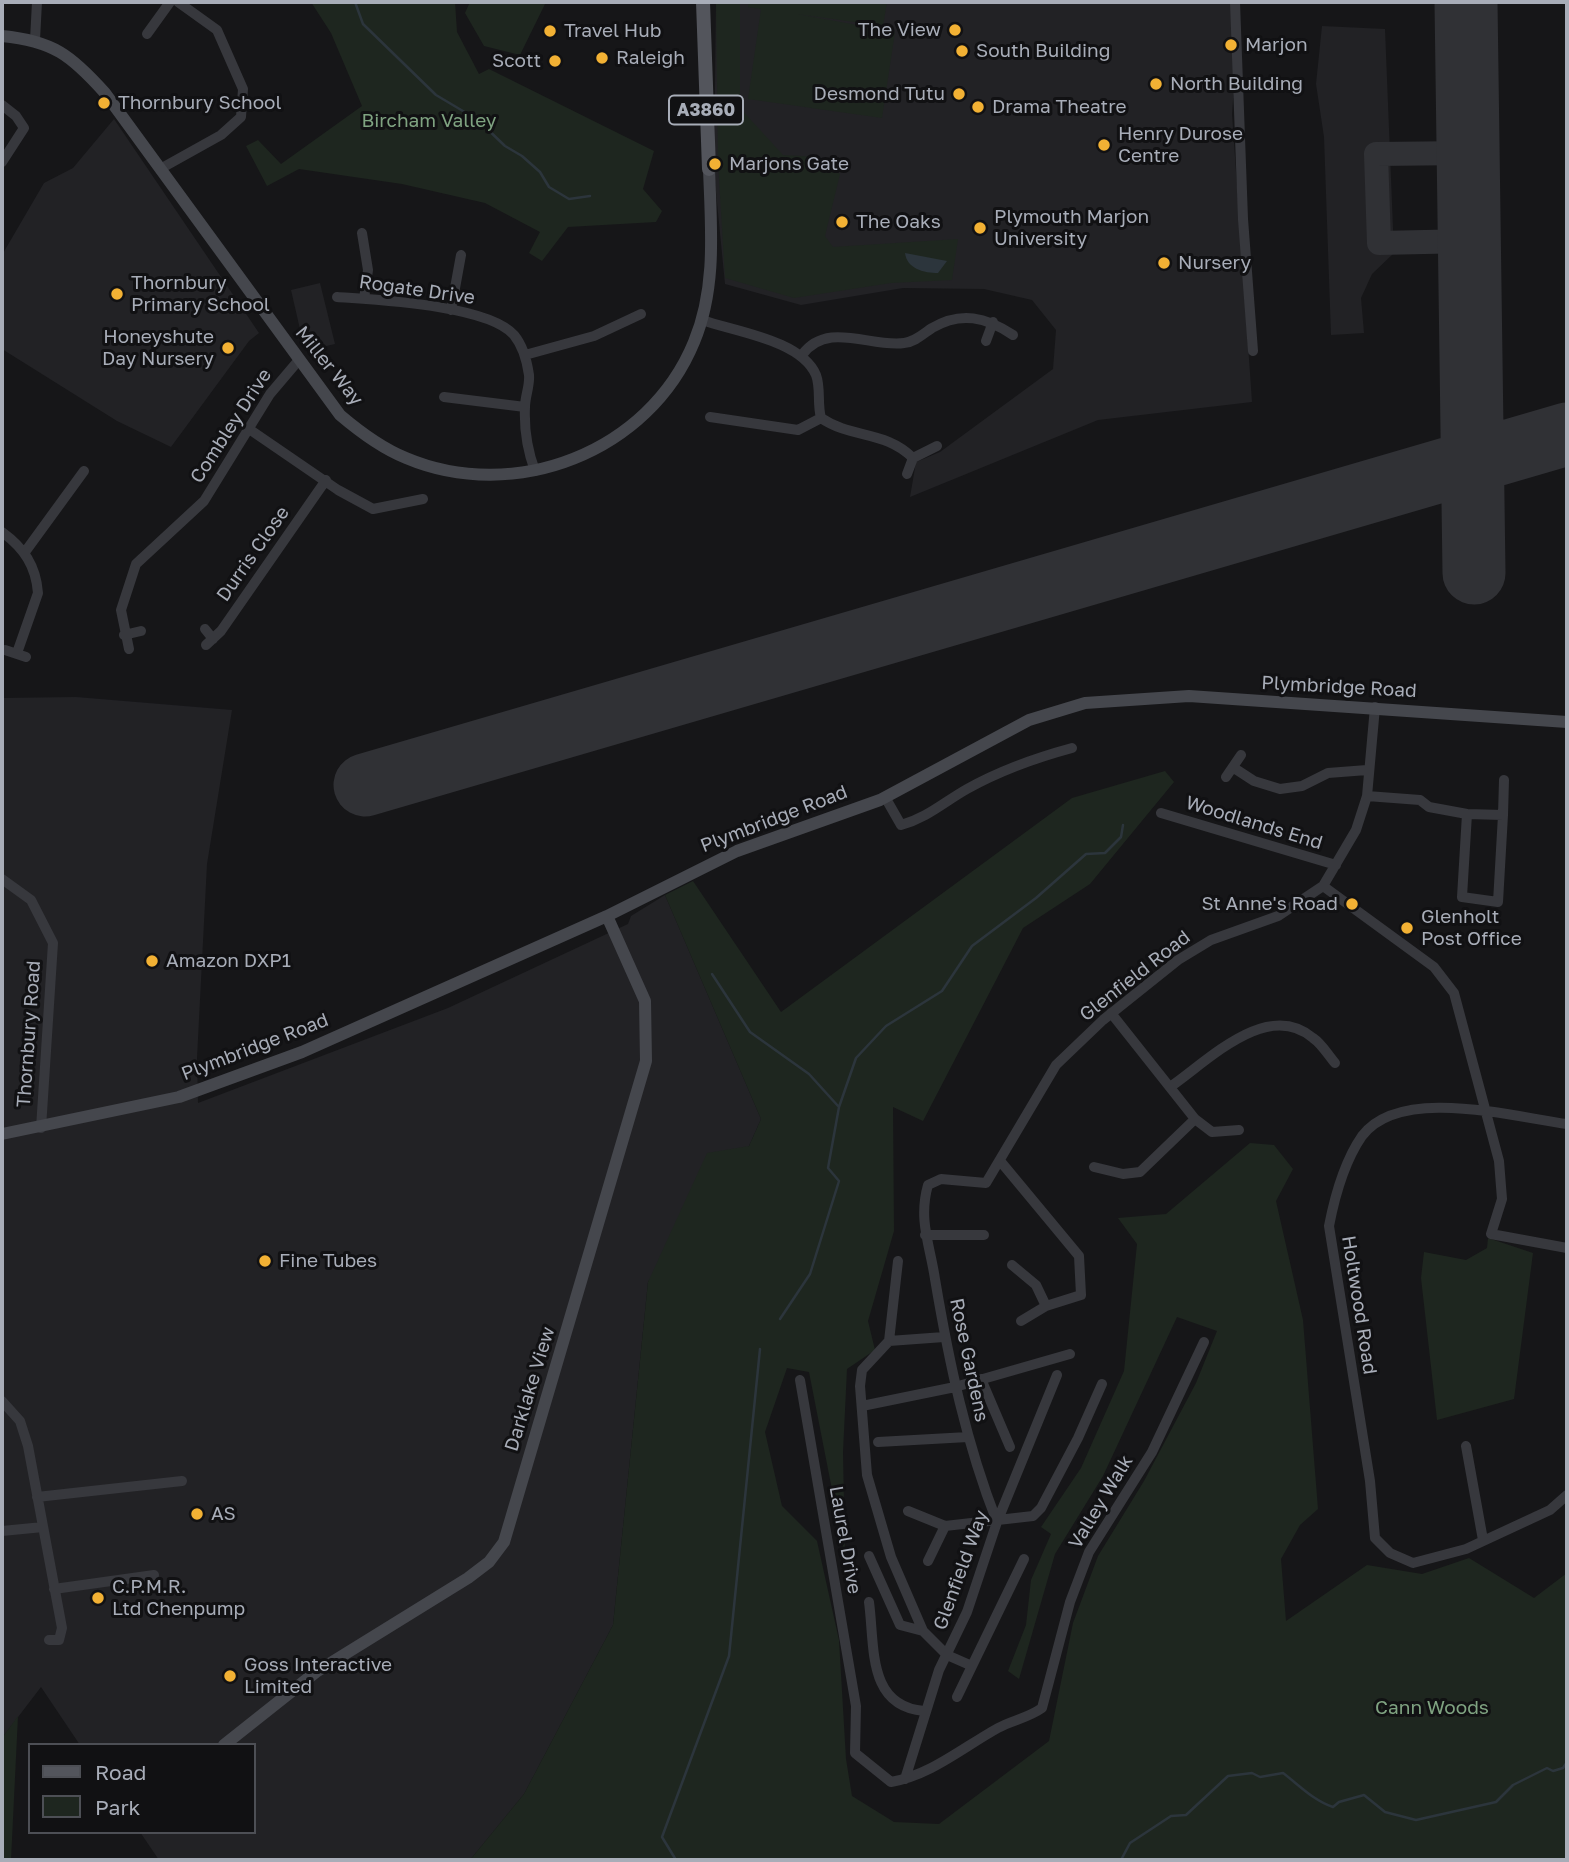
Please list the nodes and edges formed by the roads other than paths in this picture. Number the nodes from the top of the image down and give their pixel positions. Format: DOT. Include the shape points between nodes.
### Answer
graph roads {
  1 [pos="37,2"];
  2 [pos="170,2"];
  3 [pos="178,2"];
  4 [pos="703,2"];
  5 [pos="1235,2"];
  6 [pos="147,34"];
  7 [pos="2,36"];
  8 [pos="35,40"];
  9 [pos="2,105"];
  10 [pos="2,162"];
  11 [pos="160,169"];
  12 [pos="709,169"];
  13 [pos="362,233"];
  14 [pos="461,255"];
  15 [pos="337,298"];
  16 [pos="364,299"];
  17 [pos="451,310"];
  18 [pos="641,314"];
  19 [pos="702,320"];
  20 [pos="993,322"];
  21 [pos="1013,335"];
  22 [pos="986,341"];
  23 [pos="1253,351"];
  24 [pos="525,355"];
  25 [pos="802,355"];
  26 [pos="298,361"];
  27 [pos="444,397"];
  28 [pos="525,407"];
  29 [pos="710,416"];
  30 [pos="821,418"];
  31 [pos="249,429"];
  32 [pos="937,446"];
  33 [pos="912,458"];
  34 [pos="84,471"];
  35 [pos="535,471"];
  36 [pos="907,474"];
  37 [pos="326,480"];
  38 [pos="423,499"];
  39 [pos="2,532"];
  40 [pos="25,552"];
  41 [pos="205,629"];
  42 [pos="141,631"];
  43 [pos="124,635"];
  44 [pos="129,649"];
  45 [pos="5,650"];
  46 [pos="1375,707"];
  47 [pos="1567,722"];
  48 [pos="1072,748"];
  49 [pos="1241,755"];
  50 [pos="1234,768"];
  51 [pos="1367,769"];
  52 [pos="1226,777"];
  53 [pos="1504,780"];
  54 [pos="1367,796"];
  55 [pos="886,797"];
  56 [pos="1161,813"];
  57 [pos="1467,814"];
  58 [pos="1503,815"];
  59 [pos="1336,865"];
  60 [pos="2,879"];
  61 [pos="1323,886"];
  62 [pos="607,916"];
  63 [pos="1111,1013"];
  64 [pos="1335,1063"];
  65 [pos="1171,1087"];
  66 [pos="1488,1113"];
  67 [pos="1195,1119"];
  68 [pos="1567,1124"];
  69 [pos="41,1128"];
  70 [pos="1239,1130"];
  71 [pos="2,1133"];
  72 [pos="1001,1162"];
  73 [pos="1094,1167"];
  74 [pos="925,1235"];
  75 [pos="984,1235"];
  76 [pos="1567,1248"];
  77 [pos="898,1261"];
  78 [pos="1012,1265"];
  79 [pos="1046,1306"];
  80 [pos="1021,1321"];
  81 [pos="944,1337"];
  82 [pos="889,1341"];
  83 [pos="1204,1342"];
  84 [pos="1070,1354"];
  85 [pos="1058,1375"];
  86 [pos="981,1379"];
  87 [pos="800,1380"];
  88 [pos="1102,1384"];
  89 [pos="955,1387"];
  90 [pos="2,1401"];
  91 [pos="862,1406"];
  92 [pos="968,1437"];
  93 [pos="878,1442"];
  94 [pos="1466,1446"];
  95 [pos="1010,1447"];
  96 [pos="182,1481"];
  97 [pos="1567,1495"];
  98 [pos="37,1497"];
  99 [pos="908,1511"];
  100 [pos="997,1522"];
  101 [pos="945,1526"];
  102 [pos="43,1527"];
  103 [pos="2,1531"];
  104 [pos="1483,1540"];
  105 [pos="869,1556"];
  106 [pos="1024,1559"];
  107 [pos="928,1561"];
  108 [pos="154,1575"];
  109 [pos="54,1589"];
  110 [pos="869,1602"];
  111 [pos="923,1631"];
  112 [pos="49,1640"];
  113 [pos="947,1655"];
  114 [pos="972,1666"];
  115 [pos="957,1697"];
  116 [pos="924,1711"];
  117 [pos="227,1743"];
  118 [pos="905,1779"];
  1 -- 8 [label="street"];
  2 -- 6 [label="street"];
  3 -- 11 [label="street" via="217,30 243,89 242,117 221,135"];
  4 -- 12 [label="main road, Miller Way / A3860"];
  5 -- 23 [label="street"];
  7 -- 8 [label="street, Miller Way"];
  8 -- 11 [label="street, Miller Way" via="82,68"];
  9 -- 10 [label="street" via="23,128"];
  11 -- 26 [label="street, Miller Way"];
  12 -- 19 [label="street, Miller Way" via="711,271"];
  13 -- 16 [label="street" via="368,270"];
  14 -- 17 [label="street"];
  15 -- 16 [label="street, Rogate Drive"];
  16 -- 17 [label="street, Rogate Drive"];
  17 -- 24 [label="street, Rogate Drive" via="493,320 513,335"];
  18 -- 24 [label="street" via="594,336"];
  19 -- 25 [label="street" via="782,344"];
  19 -- 35 [label="street, Miller Way" via="671,383 635,423 593,451"];
  20 -- 21 [label="street"];
  20 -- 22 [label="street"];
  20 -- 25 [label="street" via="956,318 905,343 820,340"];
  24 -- 28 [label="street" via="529,379"];
  25 -- 30 [label="street" via="817,378"];
  26 -- 31 [label="street, Combley Drive" via="282,377"];
  26 -- 35 [label="street, Miller Way" via="340,415 406,458 471,473"];
  27 -- 28 [label="street"];
  28 -- 35 [label="street"];
  29 -- 30 [label="street" via="730,415 798,430"];
  30 -- 33 [label="street" via="846,431 892,441"];
  31 -- 37 [label="street"];
  31 -- 43 [label="street, Combley Drive" via="204,501 136,564 121,610"];
  32 -- 33 [label="street"];
  33 -- 36 [label="street"];
  34 -- 40 [label="street"];
  37 -- 38 [label="street" via="373,509"];
  37 -- 41 [label="street, Durris Close" via="210,642"];
  39 -- 40 [label="street"];
  40 -- 45 [label="street" via="35,570 38,593 22,655"];
  42 -- 43 [label="street"];
  43 -- 44 [label="street, Combley Drive"];
  46 -- 47 [label="street, Plymbridge Road"];
  46 -- 51 [label="street, Glenfield Road"];
  46 -- 55 [label="street, Plymbridge Road" via="1189,696 1085,703 1028,720"];
  48 -- 55 [label="street" via="1024,761 965,790 922,819 901,825"];
  49 -- 50 [label="street"];
  50 -- 51 [label="street" via="1254,781 1280,789 1302,786 1328,773"];
  50 -- 52 [label="street"];
  51 -- 54 [label="street, Glenfield Road"];
  53 -- 58 [label="street"];
  54 -- 57 [label="street" via="1420,800 1429,807"];
  54 -- 59 [label="street, Glenfield Road" via="1356,830"];
  55 -- 62 [label="street, Plymbridge Road" via="737,851"];
  56 -- 59 [label="street, Woodlands End"];
  57 -- 58 [label="street"];
  57 -- 58 [label="street" via="1462,897 1498,902"];
  59 -- 61 [label="street, Glenfield Road"];
  60 -- 69 [label="street, Thornbury Road" via="31,900 53,943"];
  61 -- 63 [label="street, Glenfield Road" via="1278,916 1211,940"];
  61 -- 66 [label="street" via="1434,967 1454,993"];
  62 -- 69 [label="street, Plymbridge Road" via="302,1052 179,1097"];
  62 -- 117 [label="street, Darklake View" via="645,1001 646,1060 504,1542 489,1562 468,1578 316,1672"];
  63 -- 65 [label="street"];
  63 -- 72 [label="street, Glenfield Road" via="1056,1065"];
  64 -- 65 [label="street" via="1313,1037 1288,1025 1269,1024 1239,1039"];
  65 -- 67 [label="street"];
  66 -- 68 [label="street, Holtwood Road"];
  66 -- 76 [label="street" via="1502,1199 1491,1234"];
  66 -- 104 [label="street, Holtwood Road" via="1422,1107 1382,1121 1363,1135 1337,1187 1329,1226 1375,1538 1390,1553 1413,1563"];
  67 -- 70 [label="street" via="1212,1132"];
  67 -- 73 [label="street" via="1140,1172 1123,1174"];
  69 -- 71 [label="street, Plymbridge Road"];
  72 -- 74 [label="street, Rose Gardens" via="986,1182 941,1179 928,1185 923,1203"];
  72 -- 79 [label="street" via="1079,1255 1081,1295"];
  74 -- 75 [label="street"];
  74 -- 81 [label="street, Rose Gardens"];
  77 -- 82 [label="street"];
  78 -- 79 [label="street" via="1036,1284"];
  79 -- 80 [label="street"];
  81 -- 82 [label="street"];
  81 -- 89 [label="street, Rose Gardens"];
  82 -- 91 [label="street" via="862,1370"];
  83 -- 118 [label="street, Valley Walk" via="1152,1452 1089,1552 1070,1602 1042,1708"];
  84 -- 86 [label="street"];
  85 -- 100 [label="street, Glenfield Way"];
  86 -- 89 [label="street"];
  86 -- 95 [label="street"];
  87 -- 118 [label="street, Laurel Drive" via="856,1706 855,1753 891,1782"];
  88 -- 100 [label="street" via="1041,1508 1033,1516"];
  89 -- 91 [label="street"];
  89 -- 92 [label="street, Rose Gardens"];
  90 -- 98 [label="street" via="14,1411 25,1433"];
  91 -- 111 [label="street" via="867,1475 891,1557"];
  92 -- 93 [label="street"];
  92 -- 100 [label="street, Rose Gardens"];
  94 -- 104 [label="street"];
  96 -- 98 [label="street"];
  97 -- 104 [label="street" via="1550,1510"];
  98 -- 102 [label="street"];
  99 -- 101 [label="street"];
  100 -- 101 [label="street"];
  100 -- 113 [label="street, Glenfield Way" via="967,1612"];
  101 -- 107 [label="street"];
  102 -- 103 [label="street"];
  102 -- 109 [label="street"];
  105 -- 111 [label="street" via="900,1625"];
  106 -- 114 [label="street"];
  108 -- 109 [label="street"];
  109 -- 112 [label="street" via="62,1628 59,1640"];
  110 -- 116 [label="street" via="880,1685 894,1703"];
  111 -- 113 [label="street"];
  113 -- 114 [label="street"];
  113 -- 116 [label="street, Glenfield Way"];
  114 -- 115 [label="street"];
  116 -- 118 [label="street, Glenfield Way"];
}
